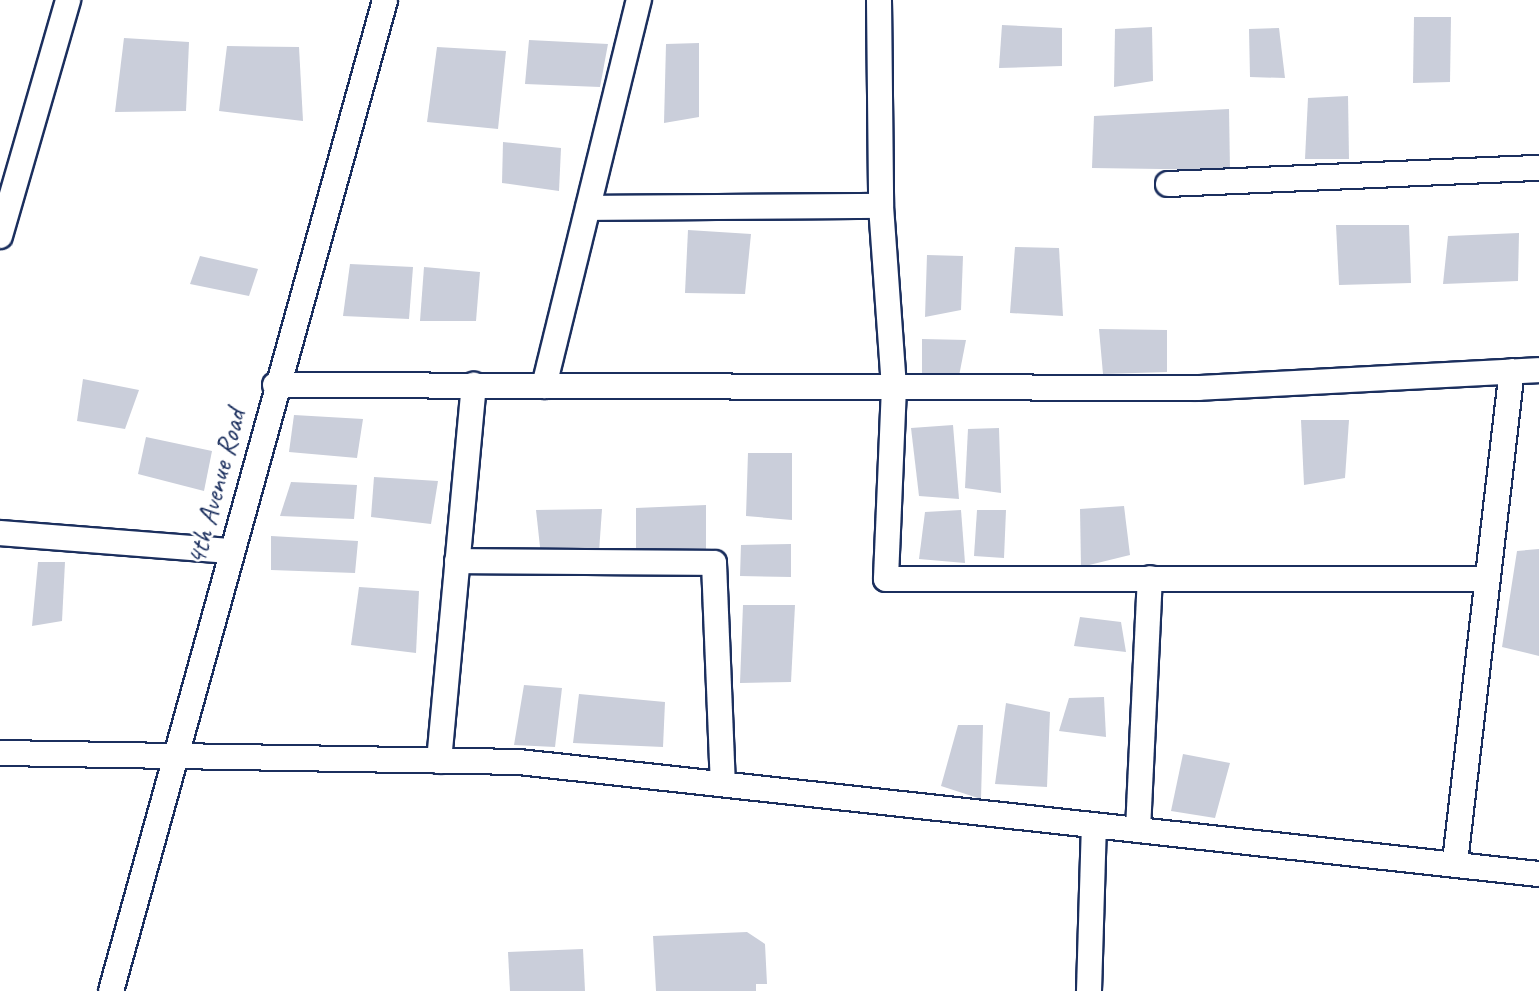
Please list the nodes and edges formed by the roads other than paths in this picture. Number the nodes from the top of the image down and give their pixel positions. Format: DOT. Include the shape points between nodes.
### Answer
graph roads {
  1 [pos="68,0"];
  2 [pos="385,0"];
  3 [pos="639,0"];
  4 [pos="879,0"];
  5 [pos="1539,168"];
  6 [pos="1168,184"];
  7 [pos="881,206"];
  8 [pos="588,208"];
  9 [pos="0,236"];
  10 [pos="1539,370"];
  11 [pos="1512,371"];
  12 [pos="275,385"];
  13 [pos="474,385"];
  14 [pos="544,386"];
  15 [pos="894,387"];
  16 [pos="0,533"];
  17 [pos="230,551"];
  18 [pos="457,561"];
  19 [pos="1150,578"];
  20 [pos="1487,579"];
  21 [pos="0,753"];
  22 [pos="173,758"];
  23 [pos="439,761"];
  24 [pos="723,784"];
  25 [pos="1094,826"];
  26 [pos="1138,830"];
  27 [pos="1455,862"];
  28 [pos="1539,874"];
  29 [pos="111,991"];
  30 [pos="1089,991"];
  1 -- 9 [label="street"];
  2 -- 12 [label="street, 4th Avenue Road"];
  3 -- 8 [label="street"];
  4 -- 7 [label="street"];
  5 -- 6 [label="street"];
  7 -- 8 [label="street"];
  7 -- 15 [label="street"];
  8 -- 14 [label="street"];
  10 -- 11 [label="street"];
  11 -- 15 [label="street" via="1198,388"];
  11 -- 20 [label="street"];
  12 -- 13 [label="street"];
  12 -- 17 [label="street, 4th Avenue Road"];
  13 -- 14 [label="street"];
  13 -- 18 [label="street"];
  14 -- 15 [label="street"];
  15 -- 19 [label="street" via="886,579"];
  16 -- 17 [label="street"];
  17 -- 22 [label="street, 4th Avenue Road"];
  18 -- 23 [label="street"];
  18 -- 24 [label="street" via="714,563"];
  19 -- 20 [label="street"];
  19 -- 26 [label="street"];
  20 -- 27 [label="street"];
  21 -- 22 [label="street"];
  22 -- 23 [label="street"];
  22 -- 29 [label="street, 4th Avenue Road"];
  23 -- 24 [label="street" via="519,762"];
  24 -- 25 [label="street"];
  25 -- 26 [label="street"];
  25 -- 30 [label="street"];
  26 -- 27 [label="street"];
  27 -- 28 [label="street"];
}
